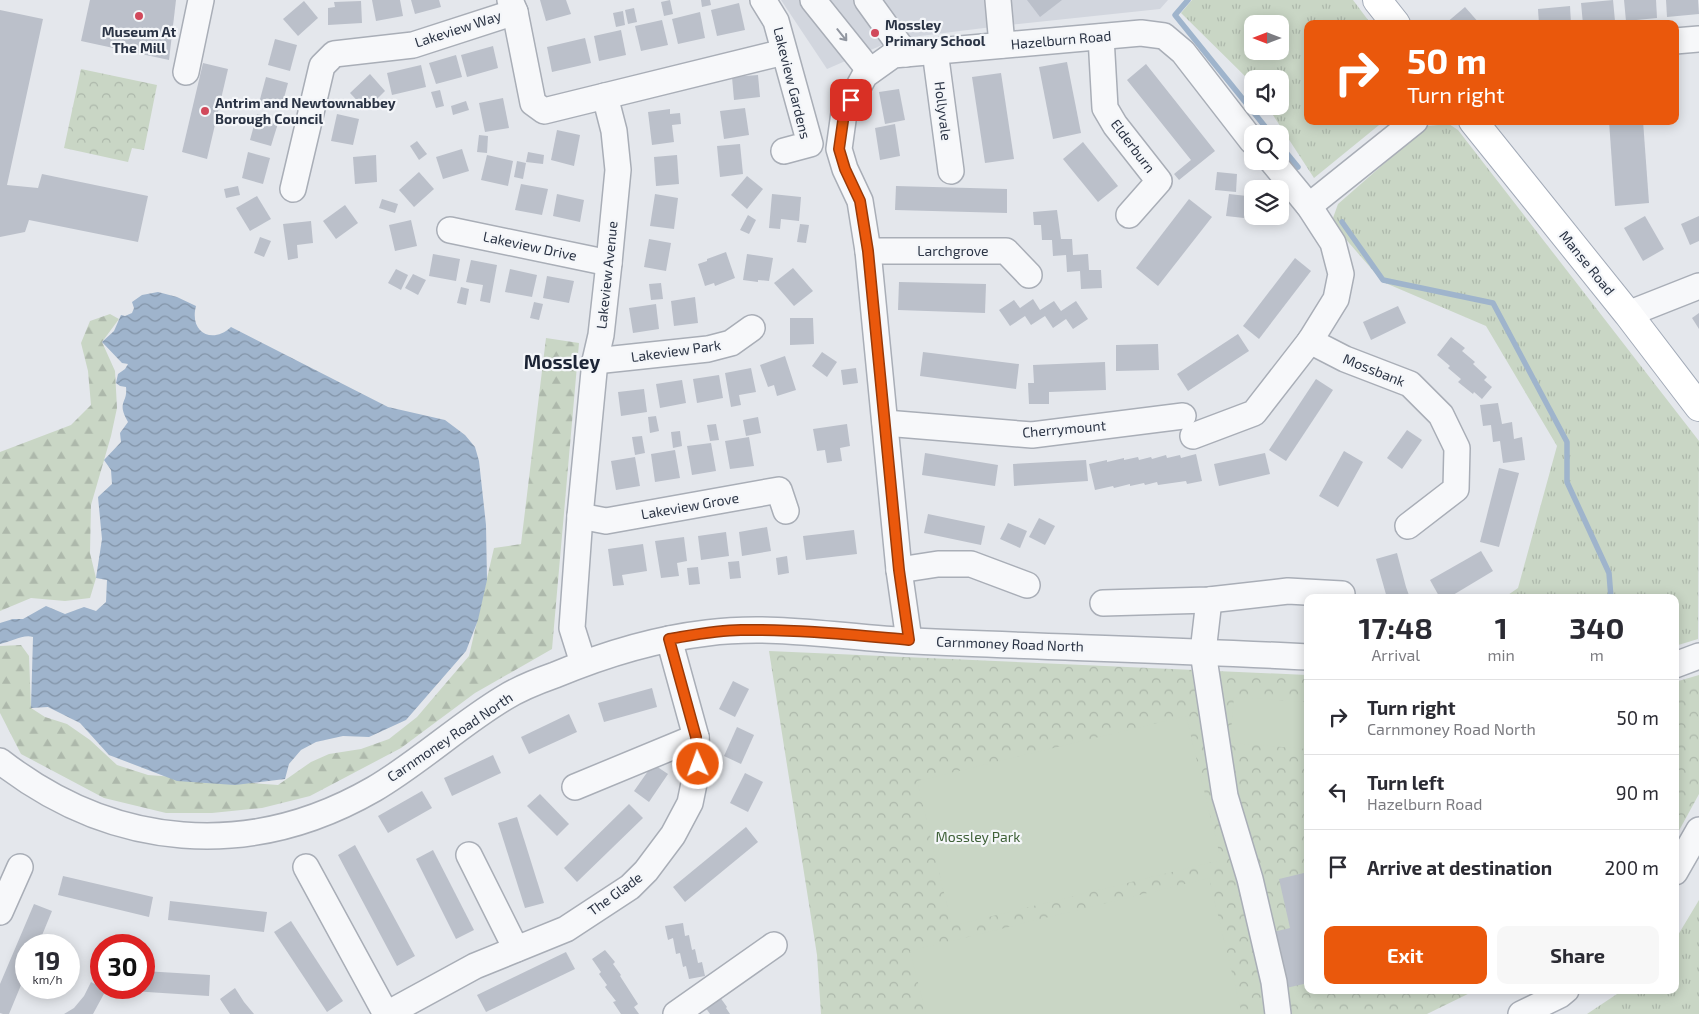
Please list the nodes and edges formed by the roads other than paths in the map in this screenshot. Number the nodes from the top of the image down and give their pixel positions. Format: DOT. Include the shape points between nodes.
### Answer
graph roads {
  1 [pos="201,0"];
  2 [pos="763,0"];
  3 [pos="813,0"];
  4 [pos="867,0"];
  5 [pos="998,0"];
  6 [pos="1377,0"];
  7 [pos="512,6"];
  8 [pos="1393,20"];
  9 [pos="1101,37"];
  10 [pos="1699,39"];
  11 [pos="1679,41"];
  12 [pos="1002,45"];
  13 [pos="935,51"];
  14 [pos="784,52"];
  15 [pos="906,54"];
  16 [pos="870,71"];
  17 [pos="186,72"];
  18 [pos="604,96"];
  19 [pos="1410,125"];
  20 [pos="1477,125"];
  21 [pos="1244,131"];
  22 [pos="784,151"];
  23 [pos="1279,170"];
  24 [pos="951,171"];
  25 [pos="294,189"];
  26 [pos="1309,206"];
  27 [pos="1129,215"];
  28 [pos="450,230"];
  29 [pos="868,251"];
  30 [pos="609,263"];
  31 [pos="1029,275"];
  32 [pos="1699,286"];
  33 [pos="1628,314"];
  34 [pos="752,328"];
  35 [pos="1310,341"];
  36 [pos="595,361"];
  37 [pos="1699,407"];
  38 [pos="885,423"];
  39 [pos="786,512"];
  40 [pos="580,516"];
  41 [pos="1408,526"];
  42 [pos="899,570"];
  43 [pos="1027,585"];
  44 [pos="1342,594"];
  45 [pos="1209,600"];
  46 [pos="1104,603"];
  47 [pos="669,639"];
  48 [pos="909,640"];
  49 [pos="1203,652"];
  50 [pos="1699,656"];
  51 [pos="1304,657"];
  52 [pos="584,663"];
  53 [pos="1679,664"];
  54 [pos="696,737"];
  55 [pos="0,760"];
  56 [pos="575,787"];
  57 [pos="1699,830"];
  58 [pos="469,856"];
  59 [pos="1679,865"];
  60 [pos="20,867"];
  61 [pos="306,867"];
  62 [pos="1,905"];
  63 [pos="774,945"];
  64 [pos="516,950"];
  65 [pos="1561,994"];
  66 [pos="386,1014"];
  67 [pos="676,1014"];
  68 [pos="1278,1014"];
  69 [pos="1521,1014"];
  1 -- 17 [label="street"];
  2 -- 14 [label="street, Lakeview Gardens" via="776,20"];
  3 -- 16 [label="street, one-way"];
  4 -- 15 [label="street"];
  5 -- 12 [label="street"];
  6 -- 8 [label="main road"];
  7 -- 18 [label="street" via="533,103 544,111"];
  7 -- 25 [label="street, Lakeview Way" via="413,44 334,54 322,66"];
  9 -- 12 [label="street, Hazelburn Road"];
  9 -- 21 [label="street, Hazelburn Road" via="1141,33 1164,36 1183,52"];
  9 -- 27 [label="street, Elderburn" via="1105,108 1159,181"];
  10 -- 11 [label="street"];
  12 -- 13 [label="street, Hazelburn Road"];
  13 -- 15 [label="street, Hazelburn Road"];
  13 -- 24 [label="street, Hollyvale"];
  14 -- 18 [label="street"];
  14 -- 22 [label="street, Lakeview Gardens" via="810,144"];
  15 -- 16 [label="street, Hazelburn Road" via="893,55"];
  16 -- 29 [label="street, Hazelburn Road" via="844,114 839,149 860,201"];
  18 -- 30 [label="street, Lakeview Avenue" via="614,132 618,170"];
  19 -- 26 [label="street"];
  20 -- 33 [label="main road, Manse Road"];
  23 -- 26 [label="street"];
  26 -- 35 [label="street" via="1333,243 1341,274 1336,299"];
  28 -- 30 [label="street, Lakeview Drive"];
  29 -- 31 [label="street, Larchgrove" via="1006,251"];
  29 -- 38 [label="street, Hazelburn Road"];
  30 -- 36 [label="street, Lakeview Avenue"];
  32 -- 33 [label="street"];
  33 -- 37 [label="main road, Manse Road"];
  34 -- 36 [label="street, Lakeview Park" via="731,343 708,349"];
  35 -- 38 [label="street, Cherrymount" via="1254,412 1188,426 1032,435"];
  35 -- 41 [label="street, Mossbank" via="1345,359 1410,384 1441,415 1457,448 1456,489"];
  36 -- 40 [label="street, Lakeview Avenue"];
  38 -- 42 [label="street, Hazelburn Road"];
  39 -- 40 [label="street, Lakeview Grove" via="779,490 606,521"];
  40 -- 52 [label="street, Lakeview Avenue" via="572,628"];
  42 -- 43 [label="street" via="938,564 971,564"];
  42 -- 48 [label="street, Hazelburn Road"];
  44 -- 45 [label="street" via="1288,591"];
  45 -- 46 [label="street"];
  45 -- 49 [label="street"];
  47 -- 48 [label="street, Carnmoney Road North" via="740,630"];
  47 -- 52 [label="street, Carnmoney Road North"];
  47 -- 54 [label="street, The Glade"];
  48 -- 49 [label="street, Carnmoney Road North"];
  49 -- 51 [label="street, Carnmoney Road North"];
  49 -- 68 [label="street" via="1225,796 1250,879 1274,982"];
  50 -- 53 [label="street"];
  52 -- 55 [label="street, Carnmoney Road North" via="505,697 374,789 307,818 240,836 201,837 130,827 57,799"];
  54 -- 56 [label="street"];
  54 -- 64 [label="street, The Glade" via="698,764 690,803 674,835 646,871 630,887 566,929"];
  57 -- 59 [label="street"];
  58 -- 64 [label="street"];
  60 -- 62 [label="street"];
  61 -- 66 [label="street"];
  63 -- 67 [label="street"];
  64 -- 66 [label="street, The Glade" via="475,966"];
  65 -- 69 [label="street"];
}
